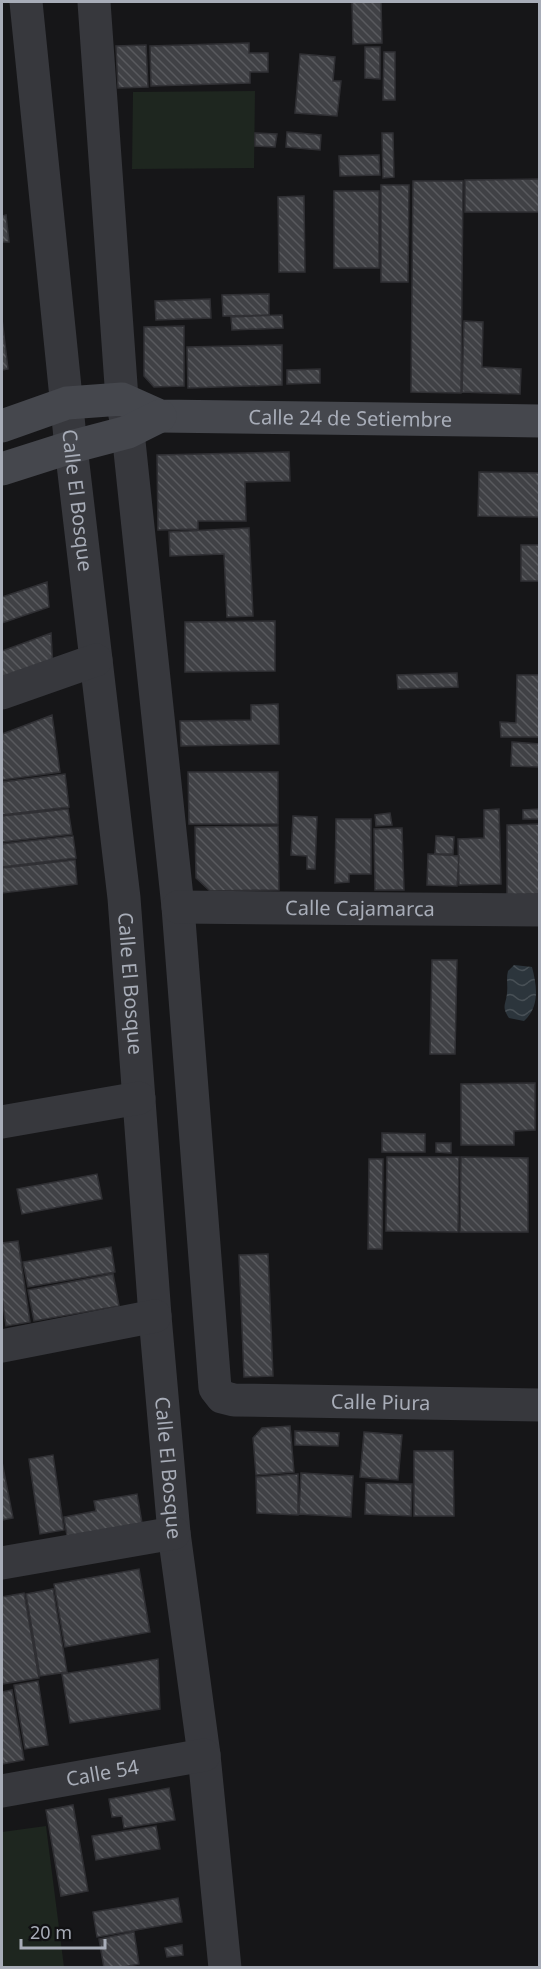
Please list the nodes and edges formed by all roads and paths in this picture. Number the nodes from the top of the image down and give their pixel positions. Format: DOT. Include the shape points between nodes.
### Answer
graph roads {
  1 [pos="26,2"];
  2 [pos="94,2"];
  3 [pos="122,399"];
  4 [pos="67,403"];
  5 [pos="160,416"];
  6 [pos="540,422"];
  7 [pos="2,426"];
  8 [pos="128,432"];
  9 [pos="71,447"];
  10 [pos="2,469"];
  11 [pos="96,660"];
  12 [pos="2,693"];
  13 [pos="178,907"];
  14 [pos="540,910"];
  15 [pos="139,1098"];
  16 [pos="2,1122"];
  17 [pos="155,1316"];
  18 [pos="2,1346"];
  19 [pos="540,1405"];
  20 [pos="174,1533"];
  21 [pos="2,1563"];
  22 [pos="204,1755"];
  23 [pos="2,1791"];
  24 [pos="225,1968"];
  1 -- 4 [label="street, Calle El Bosque"];
  2 -- 3 [label="street"];
  3 -- 4 [label="street"];
  3 -- 5 [label="street, Calle 24 de Setiembre"];
  3 -- 8 [label="street"];
  4 -- 7 [label="street"];
  4 -- 9 [label="street, Calle El Bosque"];
  5 -- 6 [label="street, Calle 24 de Setiembre"];
  5 -- 8 [label="street, Calle 24 de Setiembre"];
  8 -- 9 [label="street, Calle 24 de Setiembre"];
  8 -- 13 [label="street"];
  9 -- 10 [label="street, Calle 24 de Setiembre"];
  9 -- 11 [label="street, Calle El Bosque"];
  11 -- 12 [label="street"];
  11 -- 15 [label="street, Calle El Bosque" via="124,898"];
  13 -- 14 [label="street, Calle Cajamarca"];
  13 -- 19 [label="street, Calle Piura" via="215,1388 222,1397 234,1400"];
  15 -- 16 [label="street"];
  15 -- 17 [label="street, Calle El Bosque"];
  17 -- 18 [label="street"];
  17 -- 20 [label="street, Calle El Bosque"];
  20 -- 21 [label="street"];
  20 -- 22 [label="street, Calle El Bosque"];
  22 -- 23 [label="street, Calle 54"];
  22 -- 24 [label="street, Calle El Bosque"];
}
